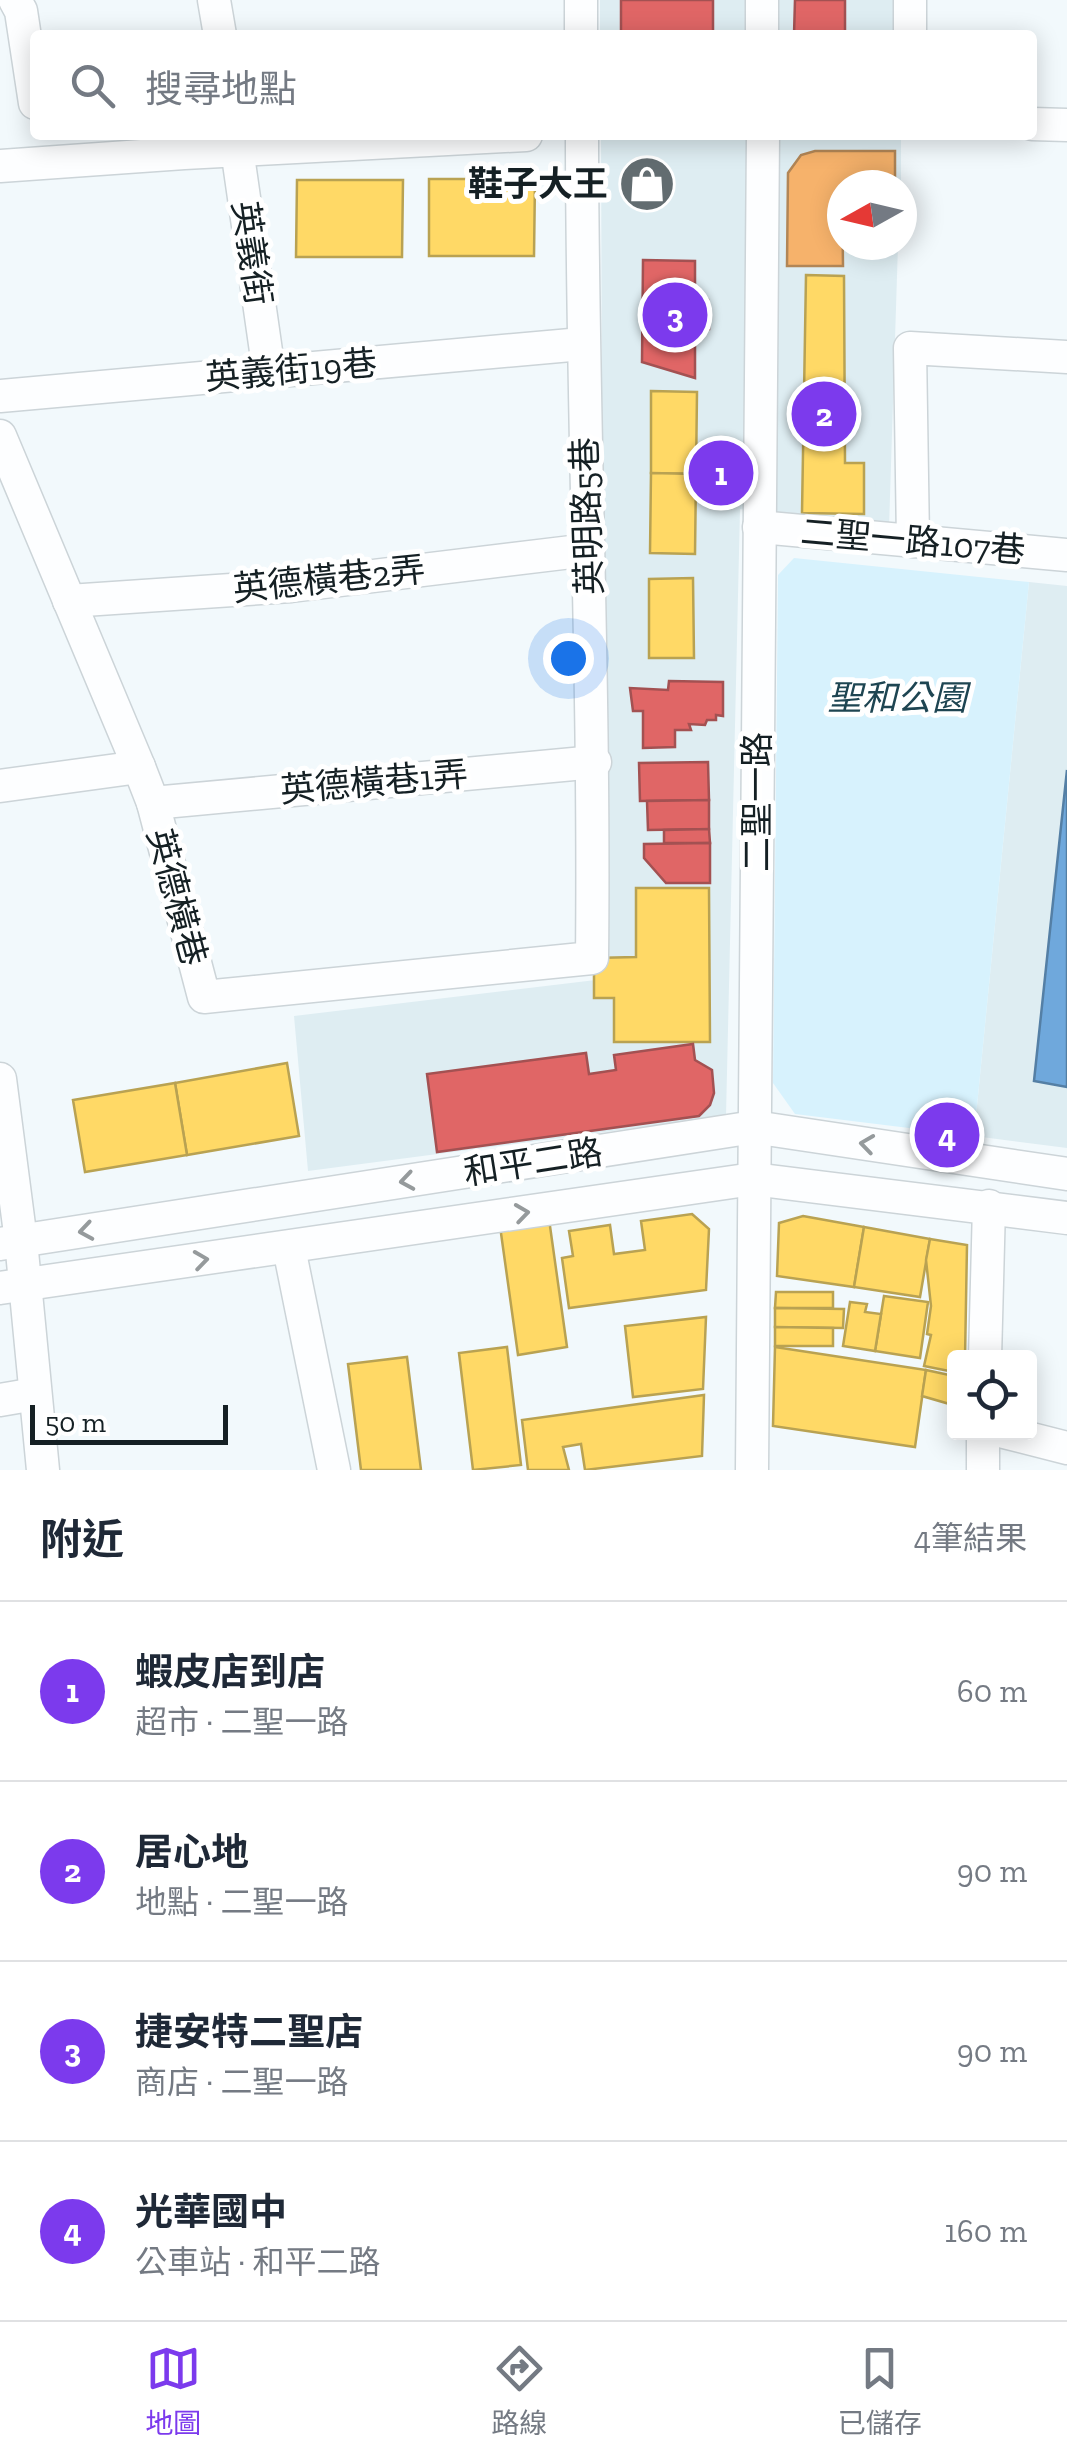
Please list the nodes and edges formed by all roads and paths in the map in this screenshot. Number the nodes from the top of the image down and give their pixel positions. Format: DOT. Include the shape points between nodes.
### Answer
graph roads {
  1 [pos="15,0"];
  2 [pos="214,0"];
  3 [pos="581,0"];
  4 [pos="762,0"];
  5 [pos="910,0"];
  6 [pos="219,30"];
  7 [pos="581,30"];
  8 [pos="762,30"];
  9 [pos="910,30"];
  10 [pos="30,72"];
  11 [pos="1037,124"];
  12 [pos="1067,125"];
  13 [pos="345,140"];
  14 [pos="582,140"];
  15 [pos="762,140"];
  16 [pos="237,143"];
  17 [pos="41,149"];
  18 [pos="0,166"];
  19 [pos="582,344"];
  20 [pos="1067,356"];
  21 [pos="269,372"];
  22 [pos="0,396"];
  23 [pos="0,436"];
  24 [pos="759,527"];
  25 [pos="913,541"];
  26 [pos="588,550"];
  27 [pos="1067,555"];
  28 [pos="69,601"];
  29 [pos="594,762"];
  30 [pos="140,767"];
  31 [pos="0,786"];
  32 [pos="152,803"];
  33 [pos="592,958"];
  34 [pos="0,1080"];
  35 [pos="754,1128"];
  36 [pos="1067,1174"];
  37 [pos="753,1179"];
  38 [pos="990,1206"];
  39 [pos="1067,1218"];
  40 [pos="11,1242"];
  41 [pos="289,1248"];
  42 [pos="12,1286"];
  43 [pos="985,1350"];
  44 [pos="36,1394"];
  45 [pos="0,1400"];
  46 [pos="983,1440"];
  47 [pos="1036,1440"];
  48 [pos="1067,1448"];
  49 [pos="44,1470"];
  50 [pos="334,1470"];
  51 [pos="752,1470"];
  52 [pos="983,1470"];
  1 -- 10 [label="street"];
  2 -- 6 [label="street"];
  3 -- 7 [label="street"];
  4 -- 8 [label="street"];
  5 -- 9 [label="street"];
  11 -- 12 [label="street"];
  13 -- 16 [label="street"];
  14 -- 19 [label="street, 英明路5巷"];
  15 -- 24 [label="street, 二聖一路"];
  16 -- 17 [label="street"];
  16 -- 21 [label="street, 英義街"];
  17 -- 18 [label="street"];
  19 -- 21 [label="street, 英義街19巷"];
  19 -- 26 [label="street, 英明路5巷"];
  20 -- 25 [label="street" via="910,348"];
  21 -- 22 [label="street, 英義街19巷"];
  23 -- 28 [label="street, 英德橫巷"];
  24 -- 25 [label="street, 二聖一路107巷"];
  24 -- 35 [label="street, 二聖一路"];
  25 -- 27 [label="street, 二聖一路107巷"];
  26 -- 28 [label="street, 英德橫巷2弄" via="290,586"];
  26 -- 29 [label="street, 英明路5巷"];
  28 -- 30 [label="street, 英德橫巷"];
  29 -- 32 [label="street, 英德橫巷1弄"];
  29 -- 33 [label="street, 英明路5巷"];
  30 -- 31 [label="street"];
  30 -- 32 [label="street, 英德橫巷"];
  32 -- 33 [label="street, 英德橫巷" via="204,997"];
  34 -- 40 [label="street"];
  36 -- 35 [label="street, 和平二路, one-way"];
  35 -- 37 [label="street, 二聖一路"];
  35 -- 40 [label="street, 和平二路, one-way"];
  37 -- 38 [label="street, 和平二路"];
  41 -- 37 [label="street, 和平二路, one-way"];
  37 -- 51 [label="street, 二聖一路"];
  38 -- 39 [label="street, 和平二路"];
  38 -- 43 [label="street"];
  40 -- 42 [label="street"];
  42 -- 41 [label="street, 和平二路, one-way"];
  41 -- 50 [label="street"];
  42 -- 44 [label="street"];
  44 -- 45 [label="street"];
  44 -- 49 [label="street"];
  46 -- 52 [label="street"];
  47 -- 48 [label="street"];
}
